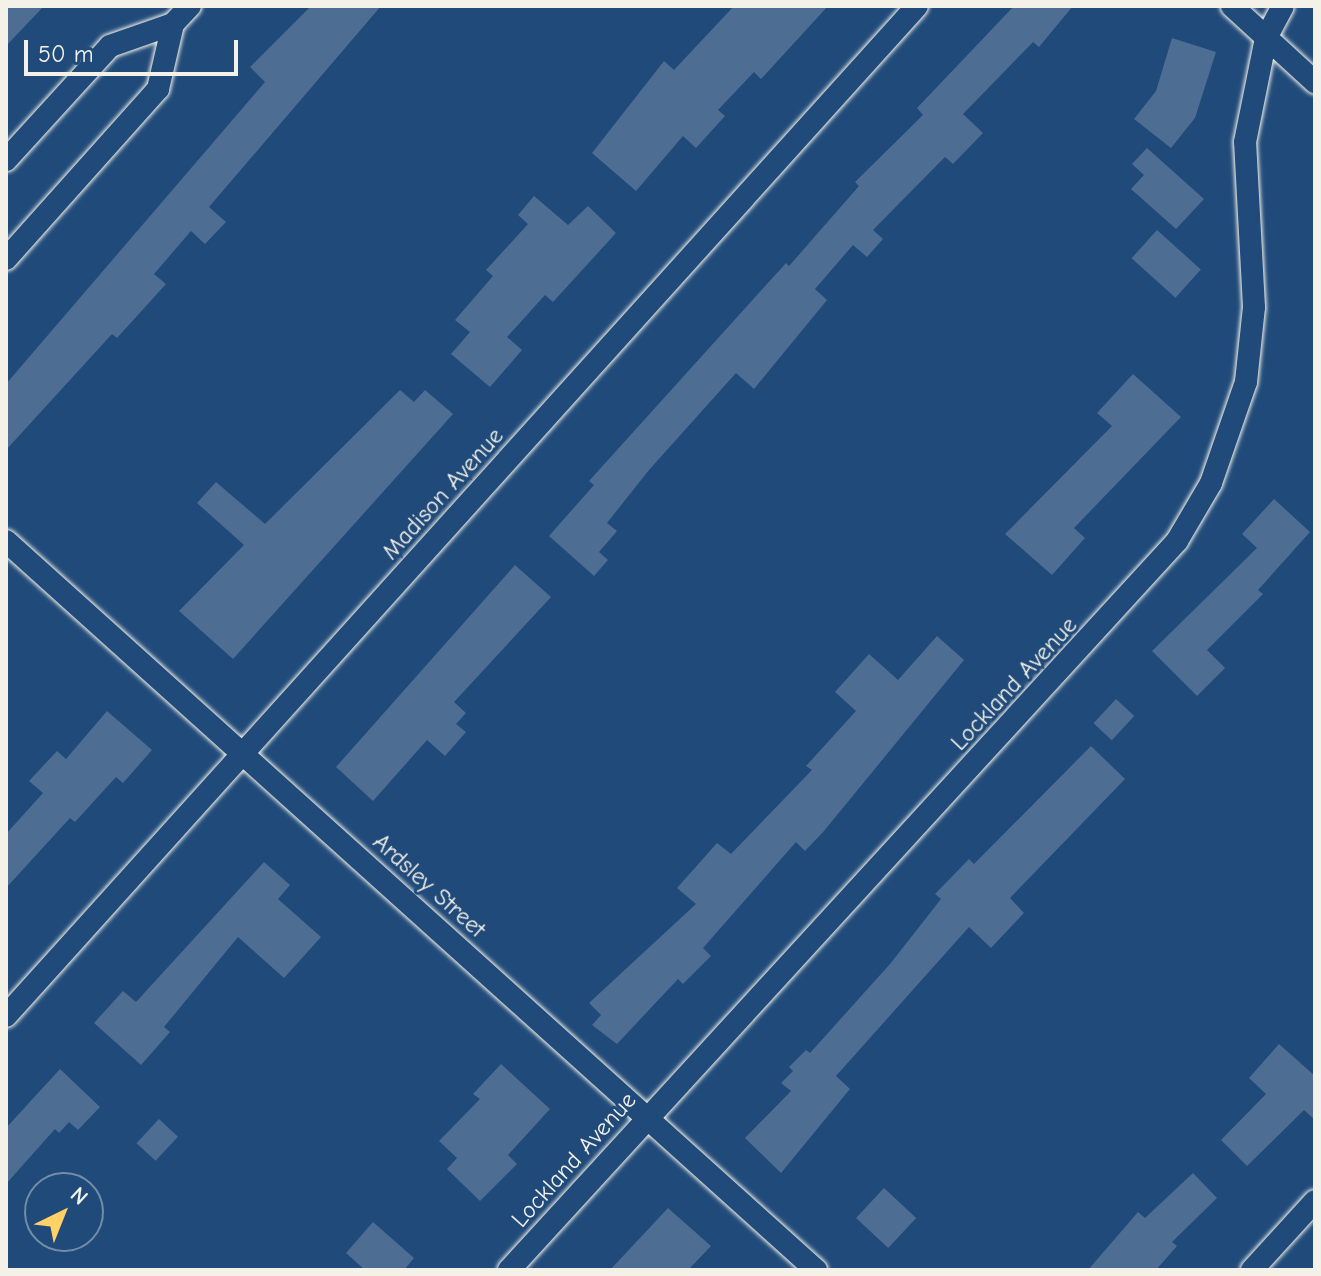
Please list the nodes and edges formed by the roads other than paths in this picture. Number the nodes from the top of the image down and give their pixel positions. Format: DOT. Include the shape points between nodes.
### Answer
graph roads {
  1 [pos="190,6"];
  2 [pos="917,6"];
  3 [pos="1232,6"];
  4 [pos="1283,6"];
  5 [pos="173,24"];
  6 [pos="1266,38"];
  7 [pos="1315,82"];
  8 [pos="6,160"];
  9 [pos="6,259"];
  10 [pos="6,541"];
  11 [pos="243,754"];
  12 [pos="6,1016"];
  13 [pos="648,1116"];
  14 [pos="1315,1201"];
  15 [pos="509,1270"];
  16 [pos="816,1270"];
  17 [pos="1252,1270"];
  1 -- 5 [label="street"];
  2 -- 11 [label="street, Madison Avenue"];
  3 -- 6 [label="street"];
  4 -- 6 [label="street, Lockland Avenue"];
  5 -- 8 [label="street" via="110,46"];
  5 -- 9 [label="street" via="158,89"];
  6 -- 7 [label="street"];
  6 -- 13 [label="street, Lockland Avenue" via="1245,142 1254,307 1246,382 1211,483 1177,541 1133,595"];
  10 -- 11 [label="street, Ardsley Street"];
  11 -- 12 [label="street, Madison Avenue"];
  11 -- 13 [label="street, Ardsley Street"];
  13 -- 15 [label="street, Lockland Avenue"];
  13 -- 16 [label="street, Ardsley Street"];
  14 -- 17 [label="street"];
}
